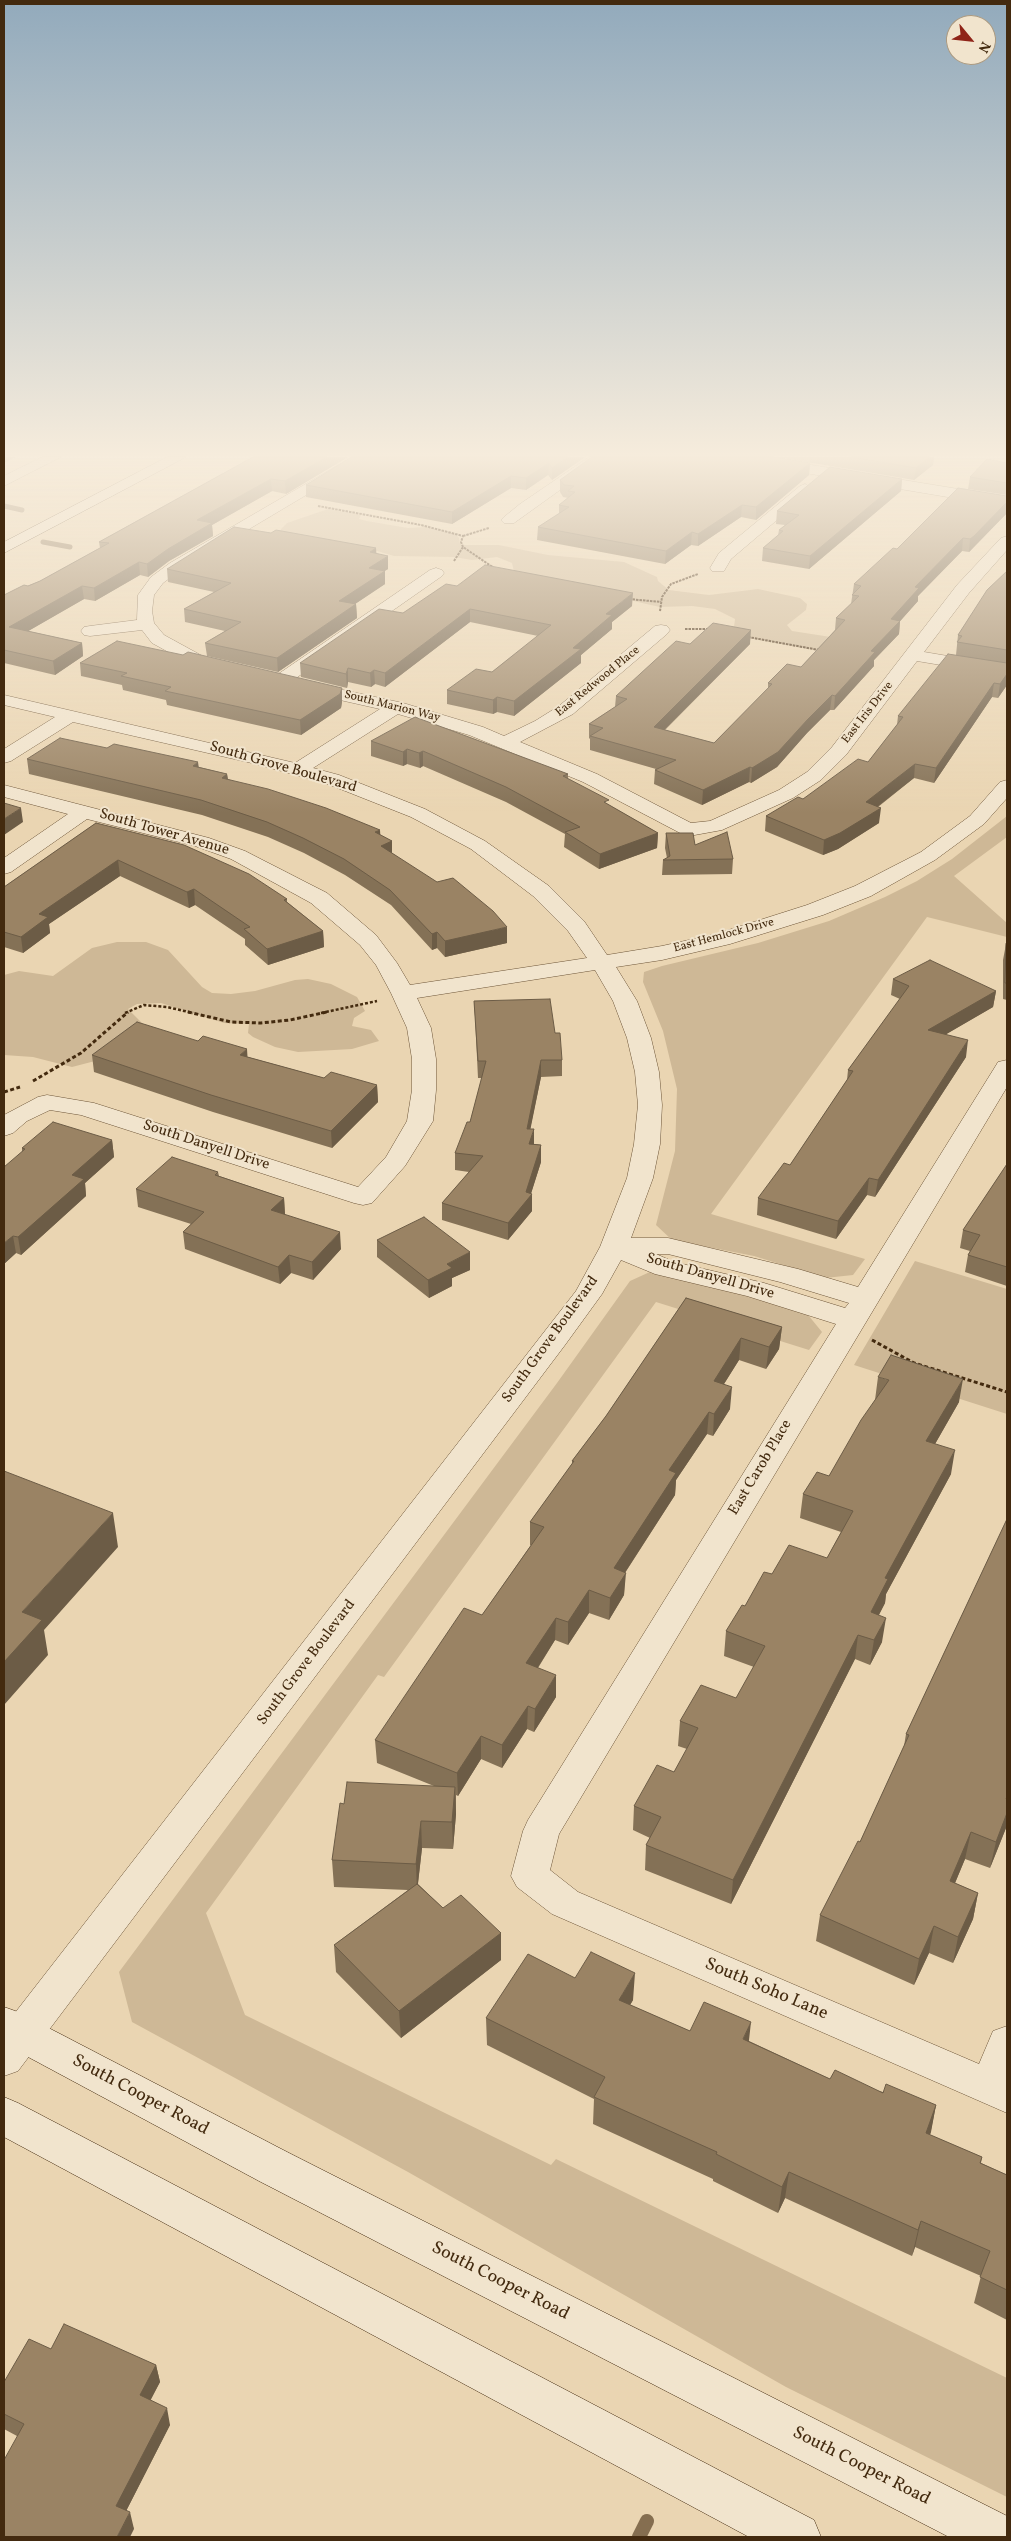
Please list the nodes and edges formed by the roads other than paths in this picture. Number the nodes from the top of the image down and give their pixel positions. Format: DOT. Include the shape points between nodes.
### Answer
graph roads {
  1 [pos="162,576"];
  2 [pos="432,576"];
  3 [pos="974,576"];
  4 [pos="146,624"];
  5 [pos="660,630"];
  6 [pos="90,631"];
  7 [pos="913,655"];
  8 [pos="1007,671"];
  9 [pos="238,672"];
  10 [pos="4,700"];
  11 [pos="396,707"];
  12 [pos="70,715"];
  13 [pos="506,742"];
  14 [pos="4,757"];
  15 [pos="298,769"];
  16 [pos="1007,786"];
  17 [pos="4,791"];
  18 [pos="85,811"];
  19 [pos="689,830"];
  20 [pos="4,868"];
  21 [pos="602,962"];
  22 [pos="404,995"];
  23 [pos="1007,1067"];
  24 [pos="4,1128"];
  25 [pos="363,1197"];
  26 [pos="614,1247"];
  27 [pos="855,1315"];
  28 [pos="530,1876"];
  29 [pos="10,2038"];
  30 [pos="1007,2044"];
  31 [pos="999,2091"];
  32 [pos="4,2116"];
  33 [pos="797,2537"];
  34 [pos="998,2537"];
  1 -- 4 [label="street" via="146,595"];
  2 -- 11 [label="street, South Marion Way" via="272,679"];
  3 -- 7 [label="street, East Iris Drive"];
  4 -- 6 [label="street"];
  4 -- 9 [label="street" via="158,639 180,652 200,662"];
  5 -- 13 [label="street, East Redwood Place" via="566,710"];
  7 -- 8 [label="street"];
  7 -- 19 [label="street, East Iris Drive" via="840,751 814,776 757,809 715,826"];
  10 -- 12 [label="street, South Grove Boulevard"];
  11 -- 13 [label="street, South Marion Way"];
  11 -- 15 [label="street"];
  12 -- 14 [label="street"];
  12 -- 15 [label="street, South Grove Boulevard"];
  13 -- 19 [label="street, South Marion Way" via="590,778"];
  15 -- 21 [label="street, South Grove Boulevard" via="392,802 478,845 541,891 576,926"];
  16 -- 21 [label="street, East Hemlock Drive" via="977,820 956,837 863,891 722,939"];
  17 -- 18 [label="street, South Tower Avenue"];
  18 -- 20 [label="street"];
  18 -- 22 [label="street, South Tower Avenue" via="202,842 283,877 318,898 355,927 386,963"];
  21 -- 22 [label="street, East Hemlock Drive"];
  21 -- 26 [label="street, South Grove Boulevard" via="625,1001 639,1038 650,1105 640,1178"];
  22 -- 25 [label="street, South Tower Avenue" via="420,1028 424,1059 420,1121 396,1160"];
  23 -- 27 [label="street, East Carob Place"];
  24 -- 25 [label="street, South Danyell Drive" via="18,1116 47,1102 85,1108"];
  26 -- 27 [label="street, South Danyell Drive" via="665,1268"];
  26 -- 29 [label="street, South Grove Boulevard" via="588,1294 556,1339"];
  27 -- 28 [label="street, East Carob Place" via="542,1831"];
  28 -- 31 [label="street, South Soho Lane" via="566,1903"];
  29 -- 34 [label="street, South Cooper Road" via="274,2167"];
  30 -- 31 [label="street"];
  32 -- 33 [label="street"];
}
